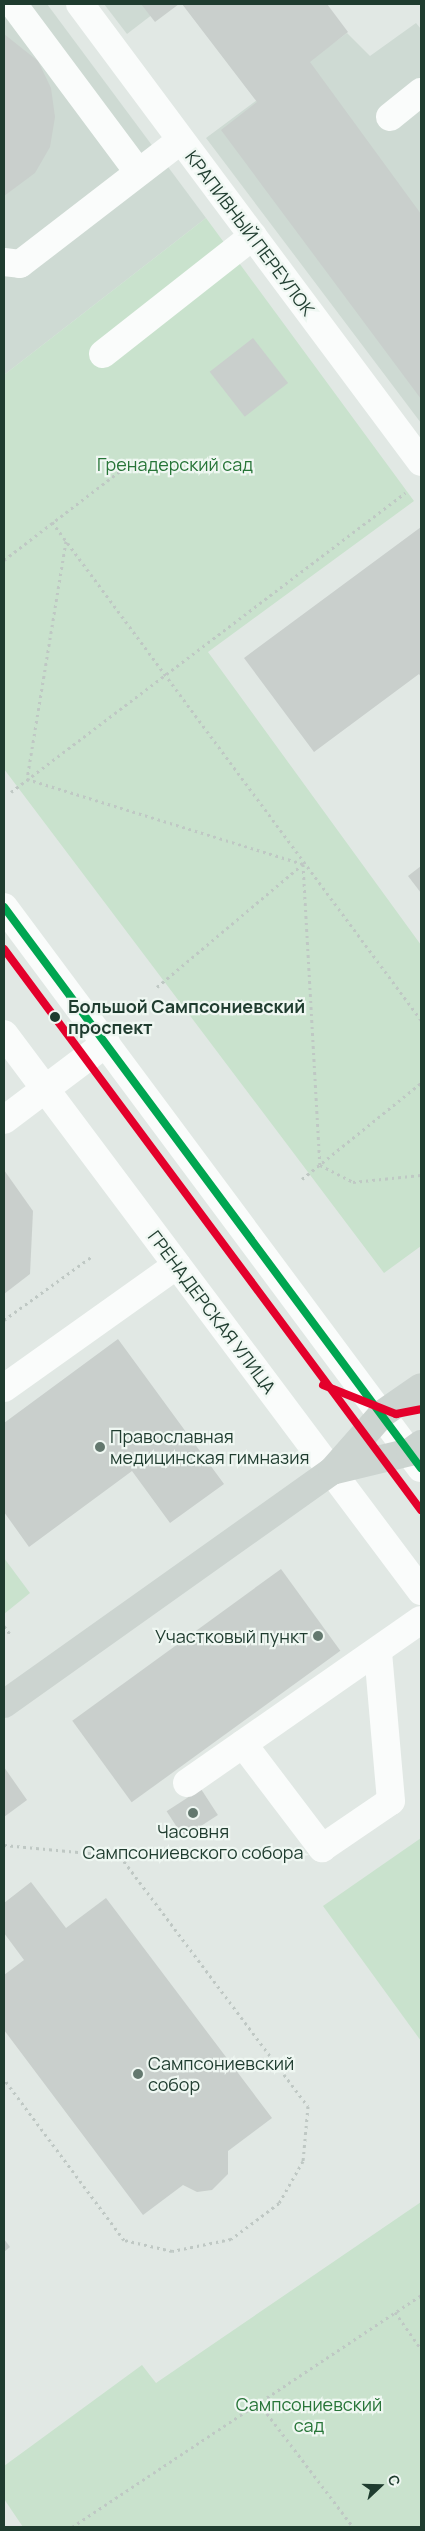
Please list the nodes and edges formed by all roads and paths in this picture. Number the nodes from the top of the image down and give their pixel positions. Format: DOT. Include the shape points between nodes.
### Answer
graph roads {
  1 [pos="13,4"];
  2 [pos="80,4"];
  3 [pos="421,92"];
  4 [pos="390,117"];
  5 [pos="181,140"];
  6 [pos="138,172"];
  7 [pos="253,236"];
  8 [pos="4,262"];
  9 [pos="103,354"];
  10 [pos="129,464"];
  11 [pos="417,474"];
  12 [pos="52,522"];
  13 [pos="66,540"];
  14 [pos="4,560"];
  15 [pos="163,676"];
  16 [pos="28,780"];
  17 [pos="11,792"];
  18 [pos="303,864"];
  19 [pos="4,907"];
  20 [pos="157,987"];
  21 [pos="421,1020"];
  22 [pos="4,1034"];
  23 [pos="106,1043"];
  24 [pos="421,1083"];
  25 [pos="45,1090"];
  26 [pos="4,1120"];
  27 [pos="320,1165"];
  28 [pos="421,1175"];
  29 [pos="302,1179"];
  30 [pos="91,1257"];
  31 [pos="177,1265"];
  32 [pos="4,1320"];
  33 [pos="421,1387"];
  34 [pos="4,1388"];
  35 [pos="382,1414"];
  36 [pos="418,1455"];
  37 [pos="332,1471"];
  38 [pos="421,1591"];
  39 [pos="421,1620"];
  40 [pos="4,1626"];
  41 [pos="10,1634"];
  42 [pos="378,1650"];
  43 [pos="4,1704"];
  44 [pos="243,1744"];
  45 [pos="187,1783"];
  46 [pos="4,1845"];
  47 [pos="4,2079"];
  48 [pos="421,2295"];
  49 [pos="395,2312"];
  50 [pos="421,2349"];
  51 [pos="259,2403"];
  52 [pos="72,2527"];
  53 [pos="353,2527"];
  1 -- 6 [label="street"];
  2 -- 5 [label="street, КРАПИВНЫЙ ПЕРЕУЛОК"];
  3 -- 4 [label="street"];
  5 -- 6 [label="street"];
  5 -- 7 [label="street, КРАПИВНЫЙ ПЕРЕУЛОК"];
  6 -- 8 [label="street" via="20,264"];
  7 -- 9 [label="street"];
  7 -- 11 [label="street, КРАПИВНЫЙ ПЕРЕУЛОК"];
  10 -- 12 [label="path"];
  11 -- 15 [label="path"];
  12 -- 13 [label="path"];
  12 -- 14 [label="path"];
  13 -- 15 [label="path"];
  13 -- 16 [label="path"];
  15 -- 16 [label="path"];
  15 -- 18 [label="path"];
  16 -- 17 [label="path"];
  16 -- 18 [label="path"];
  18 -- 20 [label="path"];
  18 -- 21 [label="path"];
  18 -- 27 [label="path"];
  19 -- 23 [label="street"];
  22 -- 25 [label="street, ГРЕНАДЕРСКАЯ УЛИЦА"];
  23 -- 25 [label="street"];
  23 -- 35 [label="street"];
  24 -- 27 [label="path"];
  25 -- 26 [label="street"];
  25 -- 31 [label="street, ГРЕНАДЕРСКАЯ УЛИЦА"];
  27 -- 28 [label="path" via="353,1182"];
  27 -- 29 [label="path"];
  30 -- 32 [label="path"];
  31 -- 34 [label="street"];
  31 -- 37 [label="street, ГРЕНАДЕРСКАЯ УЛИЦА"];
  33 -- 35 [label="main road"];
  35 -- 36 [label="street"];
  35 -- 37 [label="main road"];
  36 -- 37 [label="main road"];
  37 -- 38 [label="street, ГРЕНАДЕРСКАЯ УЛИЦА"];
  37 -- 43 [label="main road"];
  39 -- 42 [label="street"];
  40 -- 41 [label="path"];
  42 -- 44 [label="street"];
  42 -- 44 [label="street" via="392,1802 322,1848"];
  44 -- 45 [label="street"];
  46 -- 47 [label="path" via="120,1856 308,2106 302,2160 279,2203 231,2240 172,2251 124,2240"];
  48 -- 49 [label="path"];
  49 -- 50 [label="path"];
  49 -- 51 [label="path"];
  51 -- 52 [label="path"];
  51 -- 53 [label="path"];
}
